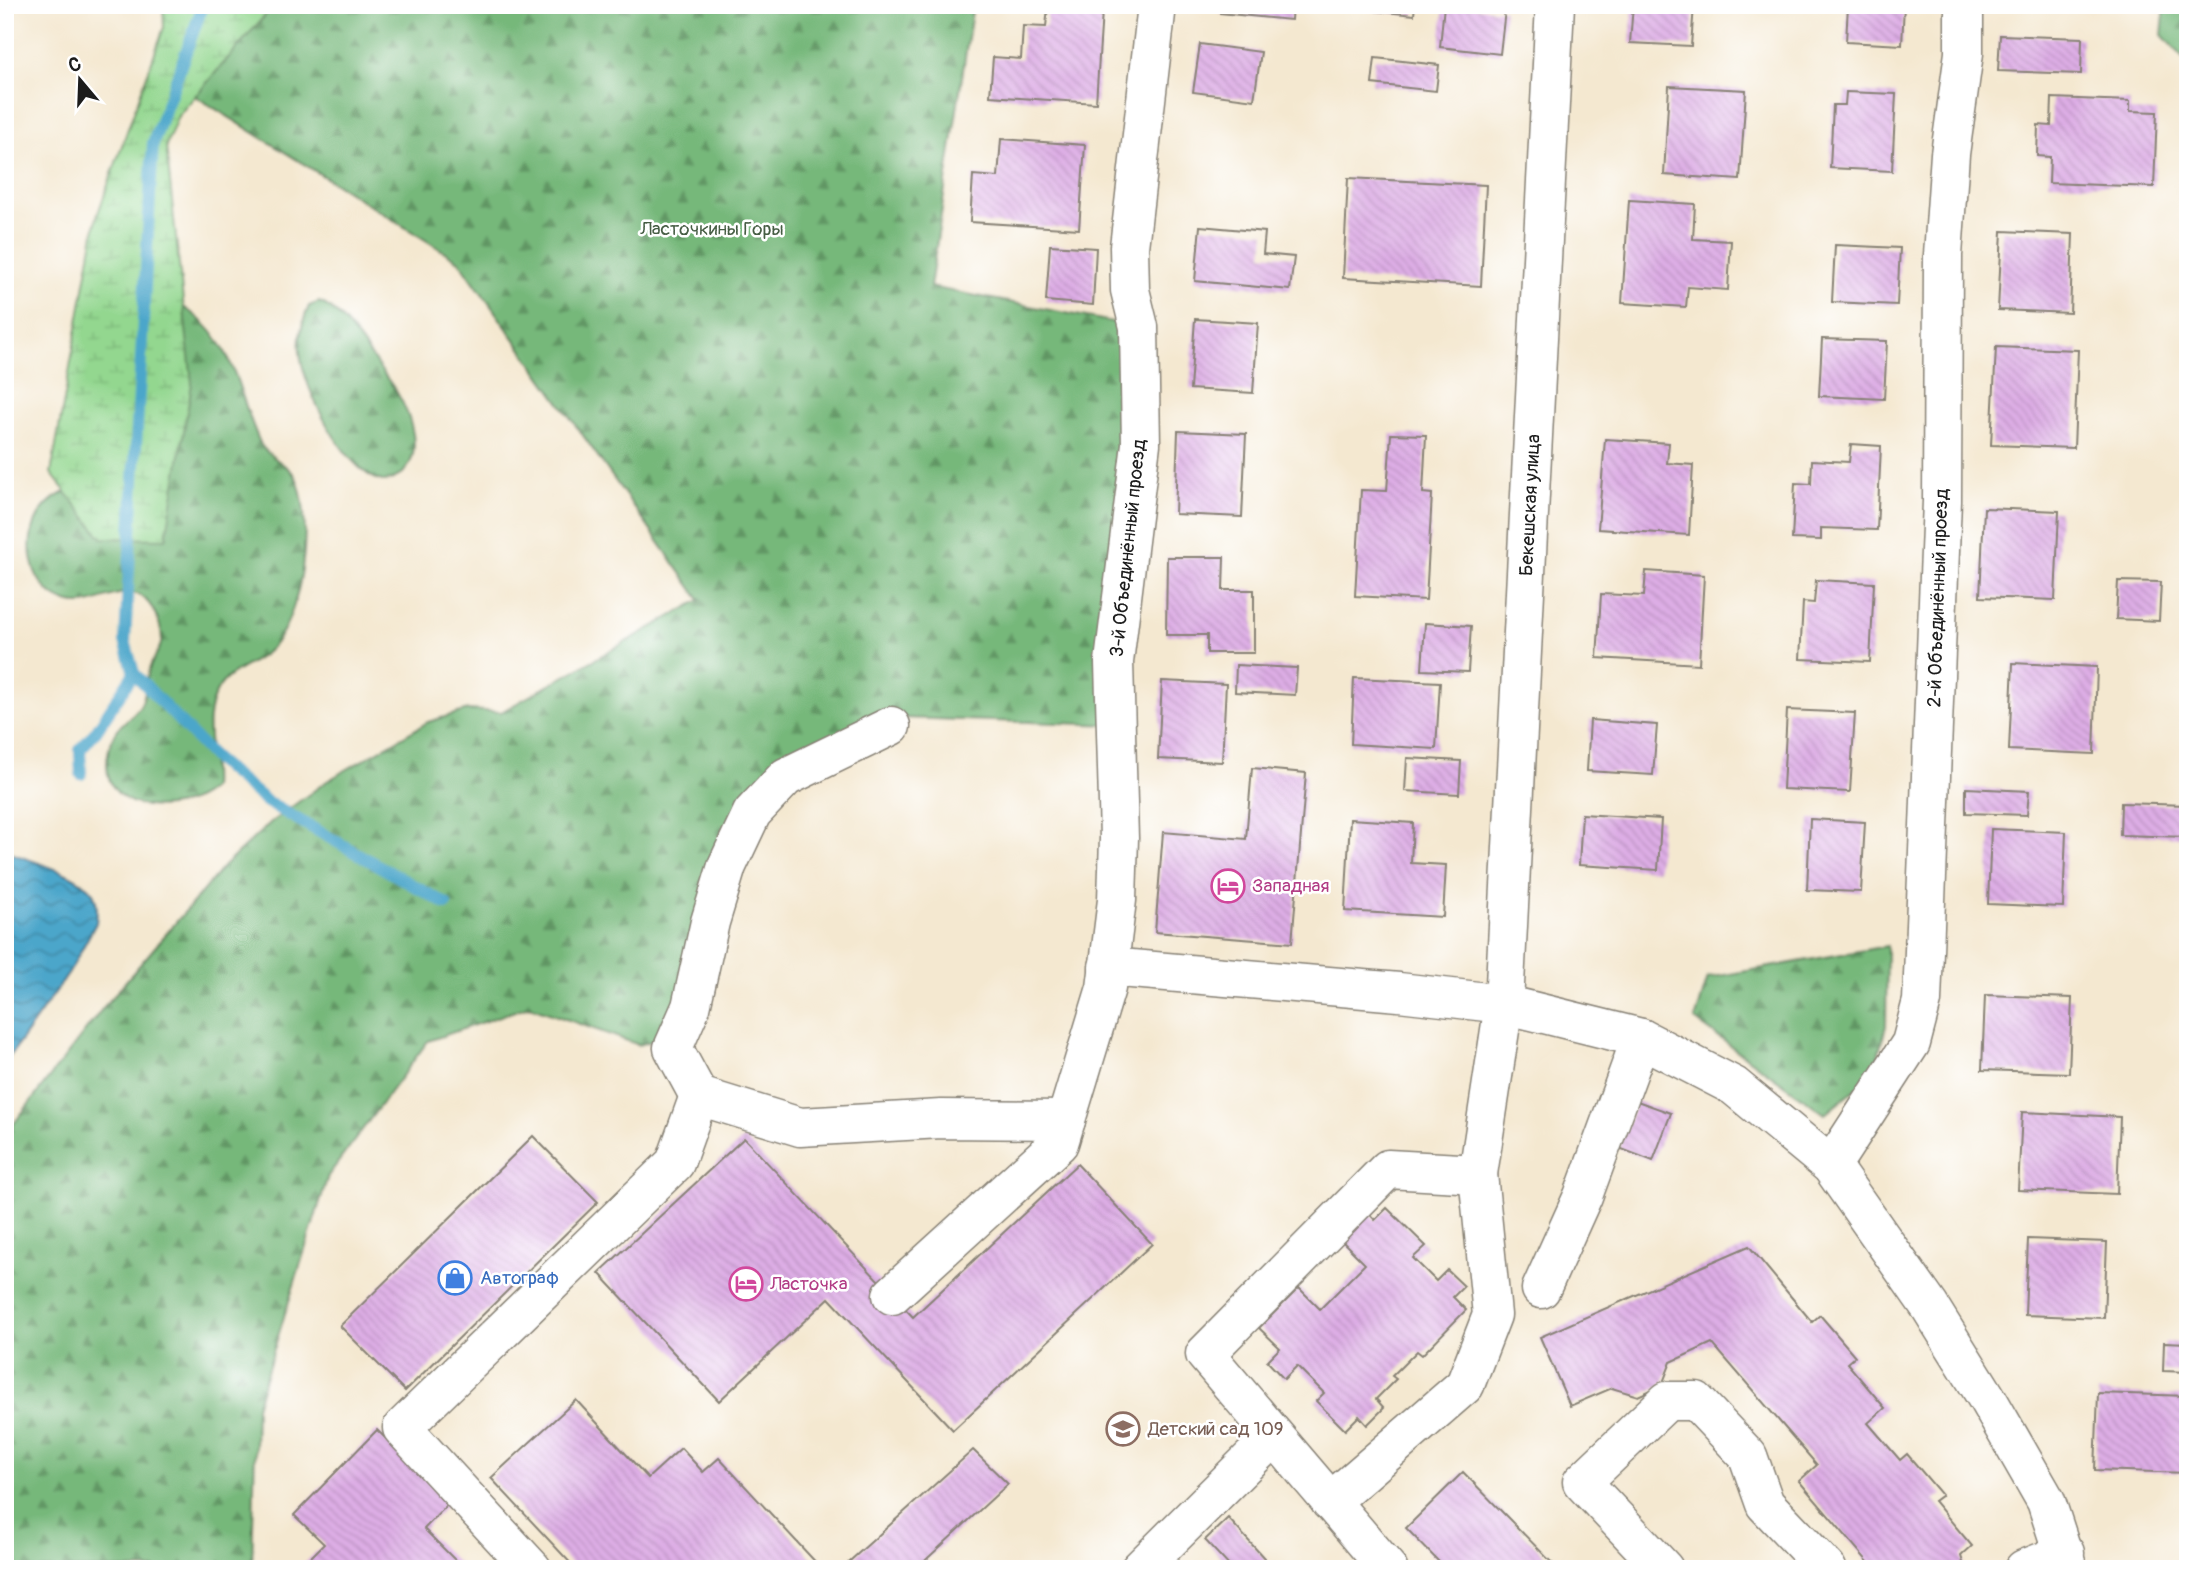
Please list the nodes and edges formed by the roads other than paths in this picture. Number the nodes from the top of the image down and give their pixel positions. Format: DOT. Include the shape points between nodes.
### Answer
graph roads {
  1 [pos="1157,5"];
  2 [pos="1555,5"];
  3 [pos="1964,5"];
  4 [pos="891,726"];
  5 [pos="1108,967"];
  6 [pos="1504,1004"];
  7 [pos="1641,1038"];
  8 [pos="699,1096"];
  9 [pos="1066,1120"];
  10 [pos="1831,1166"];
  11 [pos="1478,1174"];
  12 [pos="1541,1289"];
  13 [pos="892,1295"];
  14 [pos="1274,1436"];
  15 [pos="1330,1502"];
  16 [pos="2067,1561"];
  17 [pos="533,1569"];
  18 [pos="1140,1569"];
  19 [pos="1388,1569"];
  20 [pos="1664,1569"];
  21 [pos="1827,1569"];
  22 [pos="2024,1569"];
  1 -- 5 [label="street, 3-й Объединённый проезд" via="1129,247 1130,290 1139,327 1141,444 1114,662 1119,838"];
  2 -- 6 [label="street, Бекешская улица"];
  3 -- 10 [label="street, 2-й Объединённый проезд" via="1964,53 1943,255 1942,501 1922,1001 1911,1043"];
  4 -- 8 [label="street" via="786,777 752,813 727,866 691,1007 673,1048"];
  5 -- 6 [label="street"];
  5 -- 9 [label="street, 3-й Объединённый проезд" via="1106,988"];
  6 -- 7 [label="street"];
  6 -- 11 [label="street, Бекешская улица"];
  7 -- 10 [label="street" via="1734,1086"];
  7 -- 12 [label="street" via="1583,1196"];
  8 -- 9 [label="street" via="800,1127 941,1119"];
  8 -- 17 [label="street" via="675,1163 402,1428"];
  9 -- 13 [label="street, 3-й Объединённый проезд" via="1059,1143"];
  10 -- 16 [label="street" via="1930,1307 1988,1400 2046,1502"];
  11 -- 14 [label="street" via="1388,1169 1205,1354"];
  11 -- 15 [label="street, Бекешская улица" via="1492,1315 1465,1385"];
  14 -- 15 [label="street"];
  14 -- 18 [label="street"];
  15 -- 19 [label="street"];
  16 -- 22 [label="street"];
  20 -- 21 [label="street" via="1582,1482 1667,1402 1696,1401 1748,1456 1765,1504"];
}
